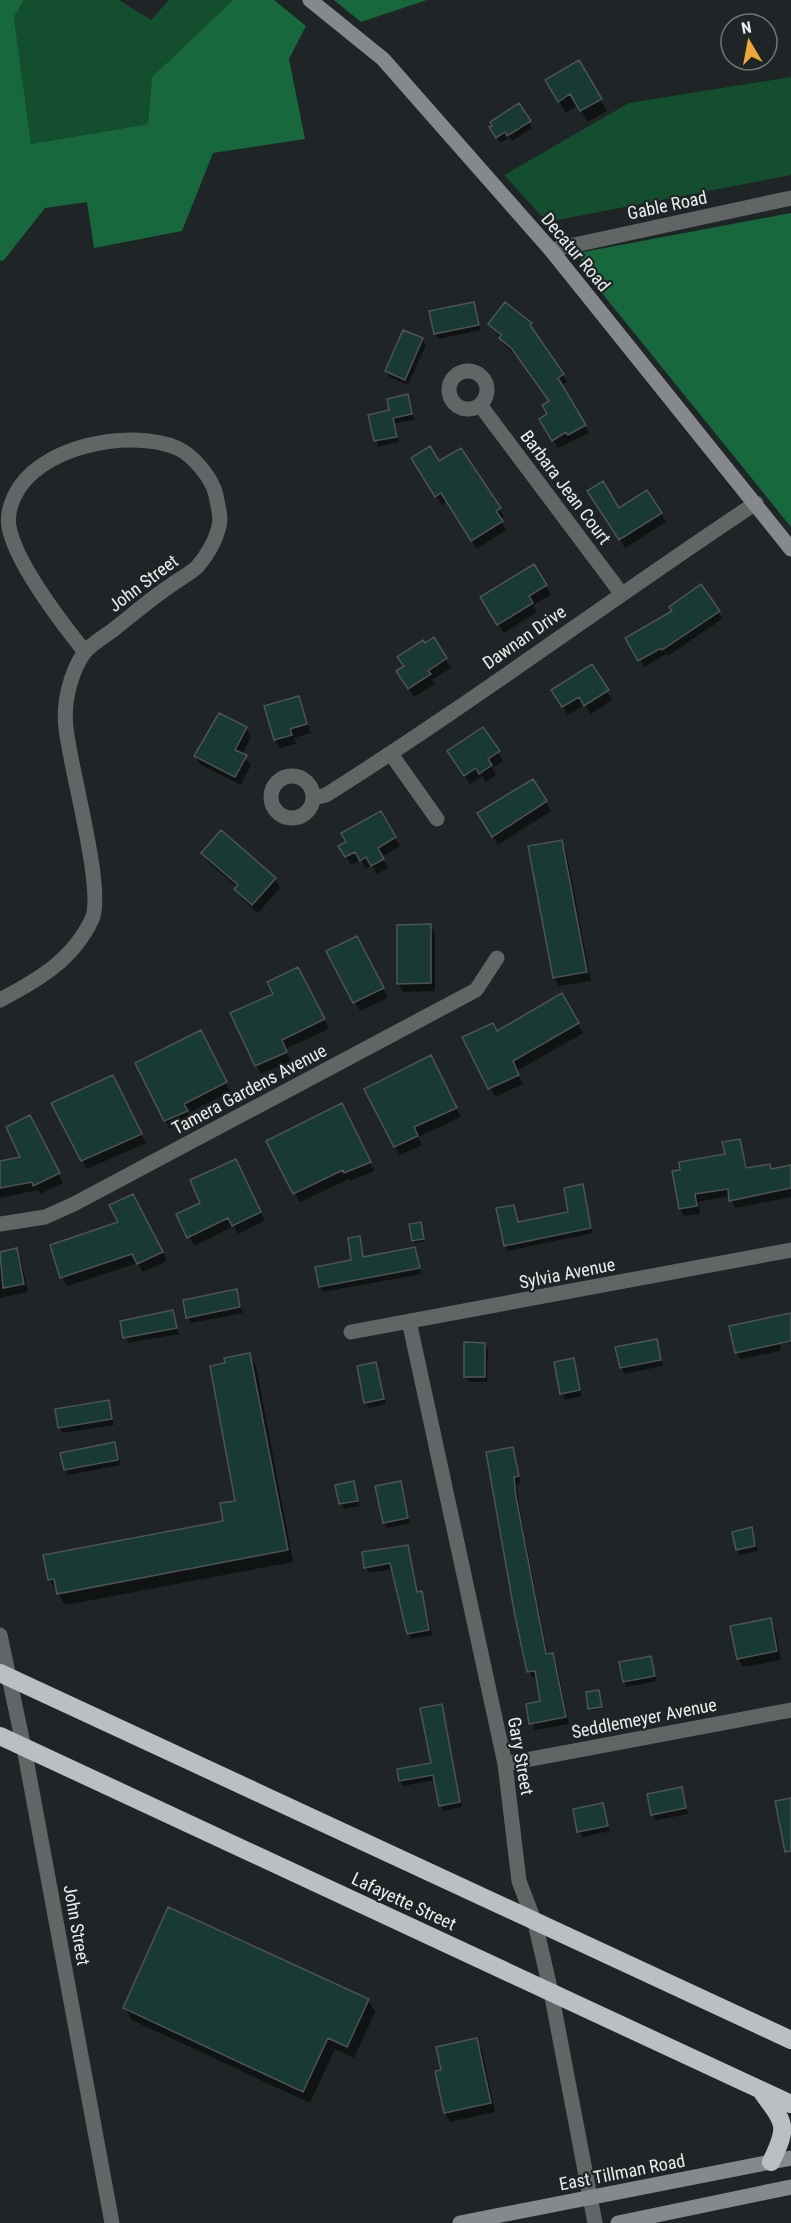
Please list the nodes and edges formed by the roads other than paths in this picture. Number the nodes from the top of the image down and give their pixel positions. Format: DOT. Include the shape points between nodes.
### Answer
graph roads {
  1 [pos="310,0"];
  2 [pos="791,198"];
  3 [pos="551,250"];
  4 [pos="480,405"];
  5 [pos="756,503"];
  6 [pos="791,549"];
  7 [pos="621,593"];
  8 [pos="85,651"];
  9 [pos="391,754"];
  10 [pos="314,798"];
  11 [pos="437,819"];
  12 [pos="497,958"];
  13 [pos="0,1000"];
  14 [pos="0,1224"];
  15 [pos="791,1250"];
  16 [pos="409,1322"];
  17 [pos="351,1332"];
  18 [pos="0,1635"];
  19 [pos="4,1675"];
  20 [pos="791,1710"];
  21 [pos="0,1736"];
  22 [pos="24,1748"];
  23 [pos="505,1764"];
  24 [pos="535,1923"];
  25 [pos="551,1992"];
  26 [pos="791,2040"];
  27 [pos="761,2090"];
  28 [pos="791,2104"];
  29 [pos="791,2158"];
  30 [pos="771,2162"];
  31 [pos="791,2187"];
  32 [pos="590,2198"];
  33 [pos="111,2223"];
  34 [pos="460,2223"];
  35 [pos="594,2223"];
  36 [pos="618,2223"];
  1 -- 3 [label="street, Decatur Road" via="383,59"];
  2 -- 3 [label="street, Gable Road"];
  3 -- 5 [label="street, Decatur Road"];
  4 -- 7 [label="street, Barbara Jean Court"];
  5 -- 6 [label="street, Decatur Road"];
  5 -- 7 [label="street, Dawnan Drive"];
  7 -- 9 [label="street, Dawnan Drive"];
  8 -- 8 [label="street, John Street" via="63,624 14,543 8,525 16,493 27,475 58,456 105,441 146,440 177,448 204,471 215,490 220,523 213,545 197,567"];
  8 -- 13 [label="street, John Street" via="64,715 95,880 93,917 65,959 38,980"];
  9 -- 10 [label="street, Dawnan Drive" via="326,795"];
  9 -- 11 [label="street"];
  12 -- 14 [label="street, Tamera Gardens Avenue" via="476,990 74,1204 45,1217"];
  15 -- 16 [label="street, Sylvia Avenue"];
  16 -- 17 [label="street, Sylvia Avenue"];
  16 -- 23 [label="street, Gary Street"];
  18 -- 19 [label="street, John Street"];
  19 -- 22 [label="street, John Street"];
  19 -- 24 [label="highway, Lafayette Street"];
  20 -- 23 [label="street, Seddlemeyer Avenue"];
  21 -- 22 [label="highway, Lafayette Street"];
  22 -- 25 [label="highway, Lafayette Street"];
  22 -- 33 [label="street, John Street"];
  23 -- 24 [label="street, Gary Street" via="519,1881"];
  24 -- 25 [label="street, Gary Street"];
  24 -- 26 [label="highway, Lafayette Street"];
  25 -- 27 [label="highway, Lafayette Street"];
  25 -- 32 [label="street, Gary Street"];
  27 -- 28 [label="highway, Lafayette Street"];
  27 -- 30 [label="highway" via="780,2116 784,2130"];
  29 -- 30 [label="street, East Tillman Road"];
  30 -- 32 [label="street, East Tillman Road"];
  31 -- 36 [label="street"];
  32 -- 34 [label="street, East Tillman Road"];
  32 -- 35 [label="street, Gary Street"];
}
